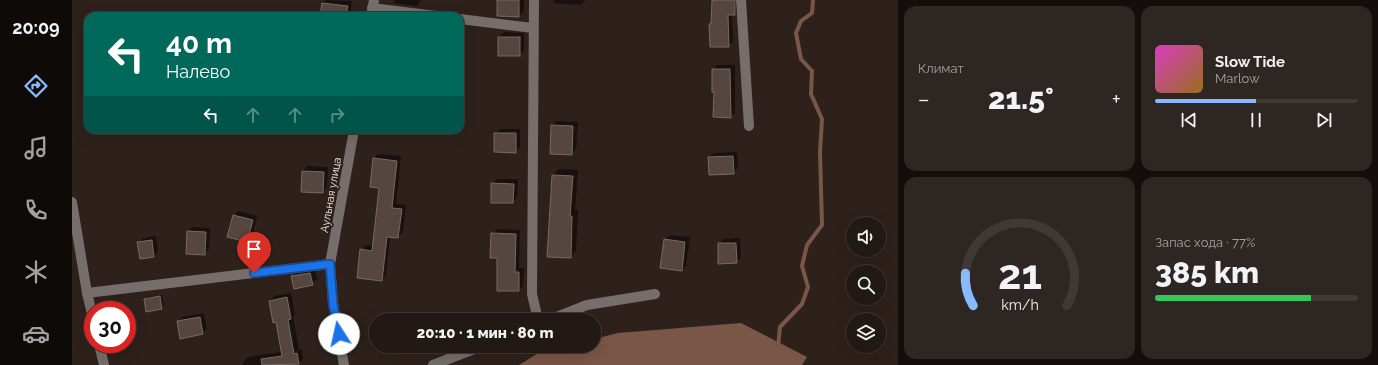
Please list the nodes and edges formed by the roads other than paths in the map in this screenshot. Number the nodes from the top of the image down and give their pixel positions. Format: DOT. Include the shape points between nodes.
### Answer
graph roads {
  1 [pos="534,0"];
  2 [pos="741,0"];
  3 [pos="372,8"];
  4 [pos="404,12"];
  5 [pos="464,19"];
  6 [pos="533,28"];
  7 [pos="749,126"];
  8 [pos="353,134"];
  9 [pos="72,202"];
  10 [pos="330,264"];
  11 [pos="87,293"];
  12 [pos="655,294"];
  13 [pos="89,301"];
  14 [pos="536,313"];
  15 [pos="567,313"];
  16 [pos="102,353"];
  17 [pos="464,353"];
  18 [pos="104,365"];
  19 [pos="344,365"];
  20 [pos="433,365"];
  1 -- 6 [label="street"];
  2 -- 7 [label="street"];
  3 -- 4 [label="street"];
  5 -- 6 [label="street"];
  6 -- 14 [label="street" via="532,294"];
  8 -- 10 [label="street, Аульная улица"];
  9 -- 11 [label="street"];
  10 -- 11 [label="street"];
  10 -- 19 [label="street, Аульная улица" via="333,304"];
  11 -- 13 [label="street"];
  12 -- 15 [label="street" via="587,305"];
  16 -- 18 [label="street"];
  17 -- 20 [label="street"];
}
